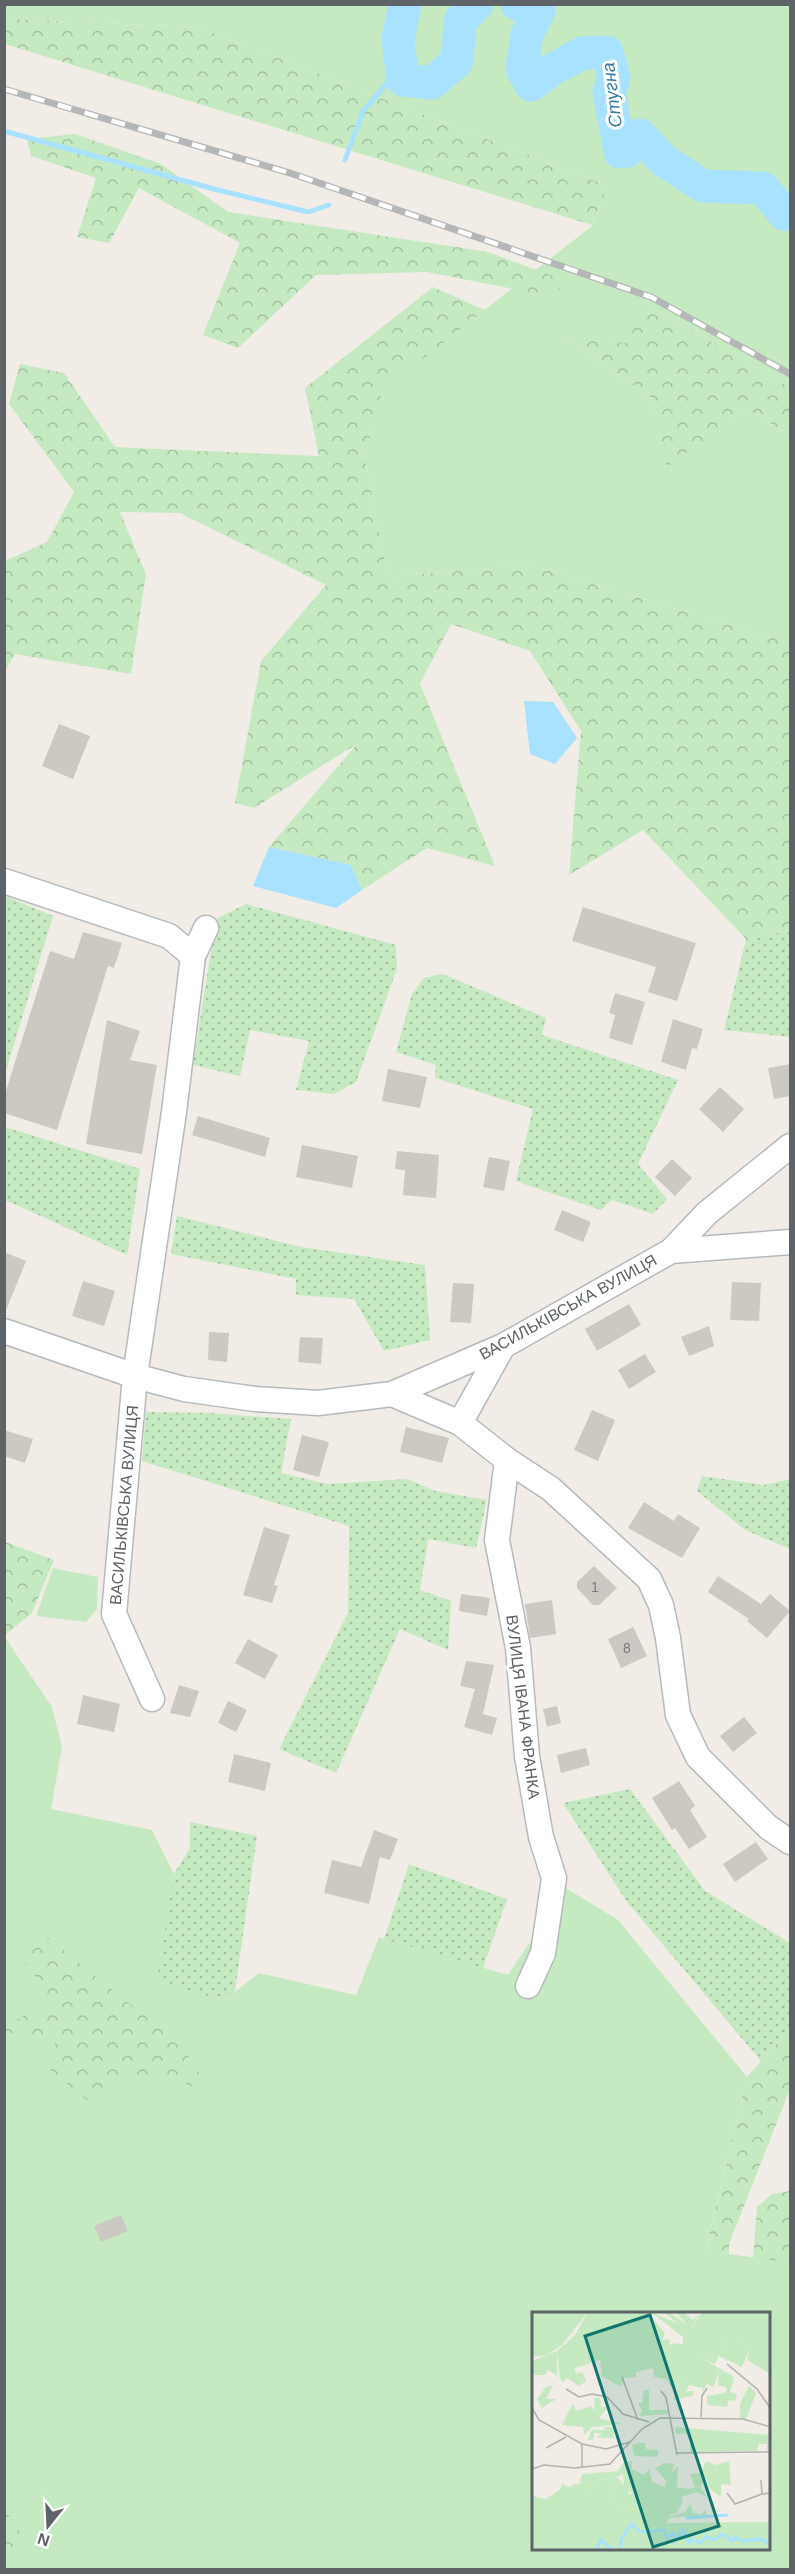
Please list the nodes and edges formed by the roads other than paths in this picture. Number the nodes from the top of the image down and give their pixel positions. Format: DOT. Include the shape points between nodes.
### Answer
graph roads {
  1 [pos="4,881"];
  2 [pos="206,928"];
  3 [pos="193,956"];
  4 [pos="790,1146"];
  5 [pos="790,1242"];
  6 [pos="671,1251"];
  7 [pos="4,1331"];
  8 [pos="503,1346"];
  9 [pos="135,1376"];
  10 [pos="392,1394"];
  11 [pos="460,1423"];
  12 [pos="507,1460"];
  13 [pos="152,1699"];
  14 [pos="790,1842"];
  15 [pos="528,1986"];
  1 -- 3 [label="street" via="169,936"];
  2 -- 3 [label="street, ВАСИЛЬКІВСЬКА ВУЛИЦЯ"];
  3 -- 9 [label="street, ВАСИЛЬКІВСЬКА ВУЛИЦЯ"];
  4 -- 6 [label="street, ВАСИЛЬКІВСЬКА ВУЛИЦЯ" via="706,1214"];
  5 -- 6 [label="street"];
  6 -- 8 [label="street, ВАСИЛЬКІВСЬКА ВУЛИЦЯ"];
  7 -- 9 [label="street, ВАСИЛЬКІВСЬКА ВУЛИЦЯ"];
  8 -- 10 [label="street, ВАСИЛЬКІВСЬКА ВУЛИЦЯ"];
  8 -- 11 [label="street"];
  9 -- 10 [label="street, ВАСИЛЬКІВСЬКА ВУЛИЦЯ" via="184,1389 255,1399 318,1403"];
  9 -- 13 [label="street, ВАСИЛЬКІВСЬКА ВУЛИЦЯ" via="114,1614"];
  10 -- 11 [label="street"];
  11 -- 12 [label="street"];
  12 -- 14 [label="street" via="551,1489 649,1580 662,1605 678,1715 698,1757 768,1827"];
  12 -- 15 [label="street, ВУЛИЦЯ ІВАНА ФРАНКА" via="497,1540 518,1648 526,1756 541,1837 554,1878 543,1953"];
}
